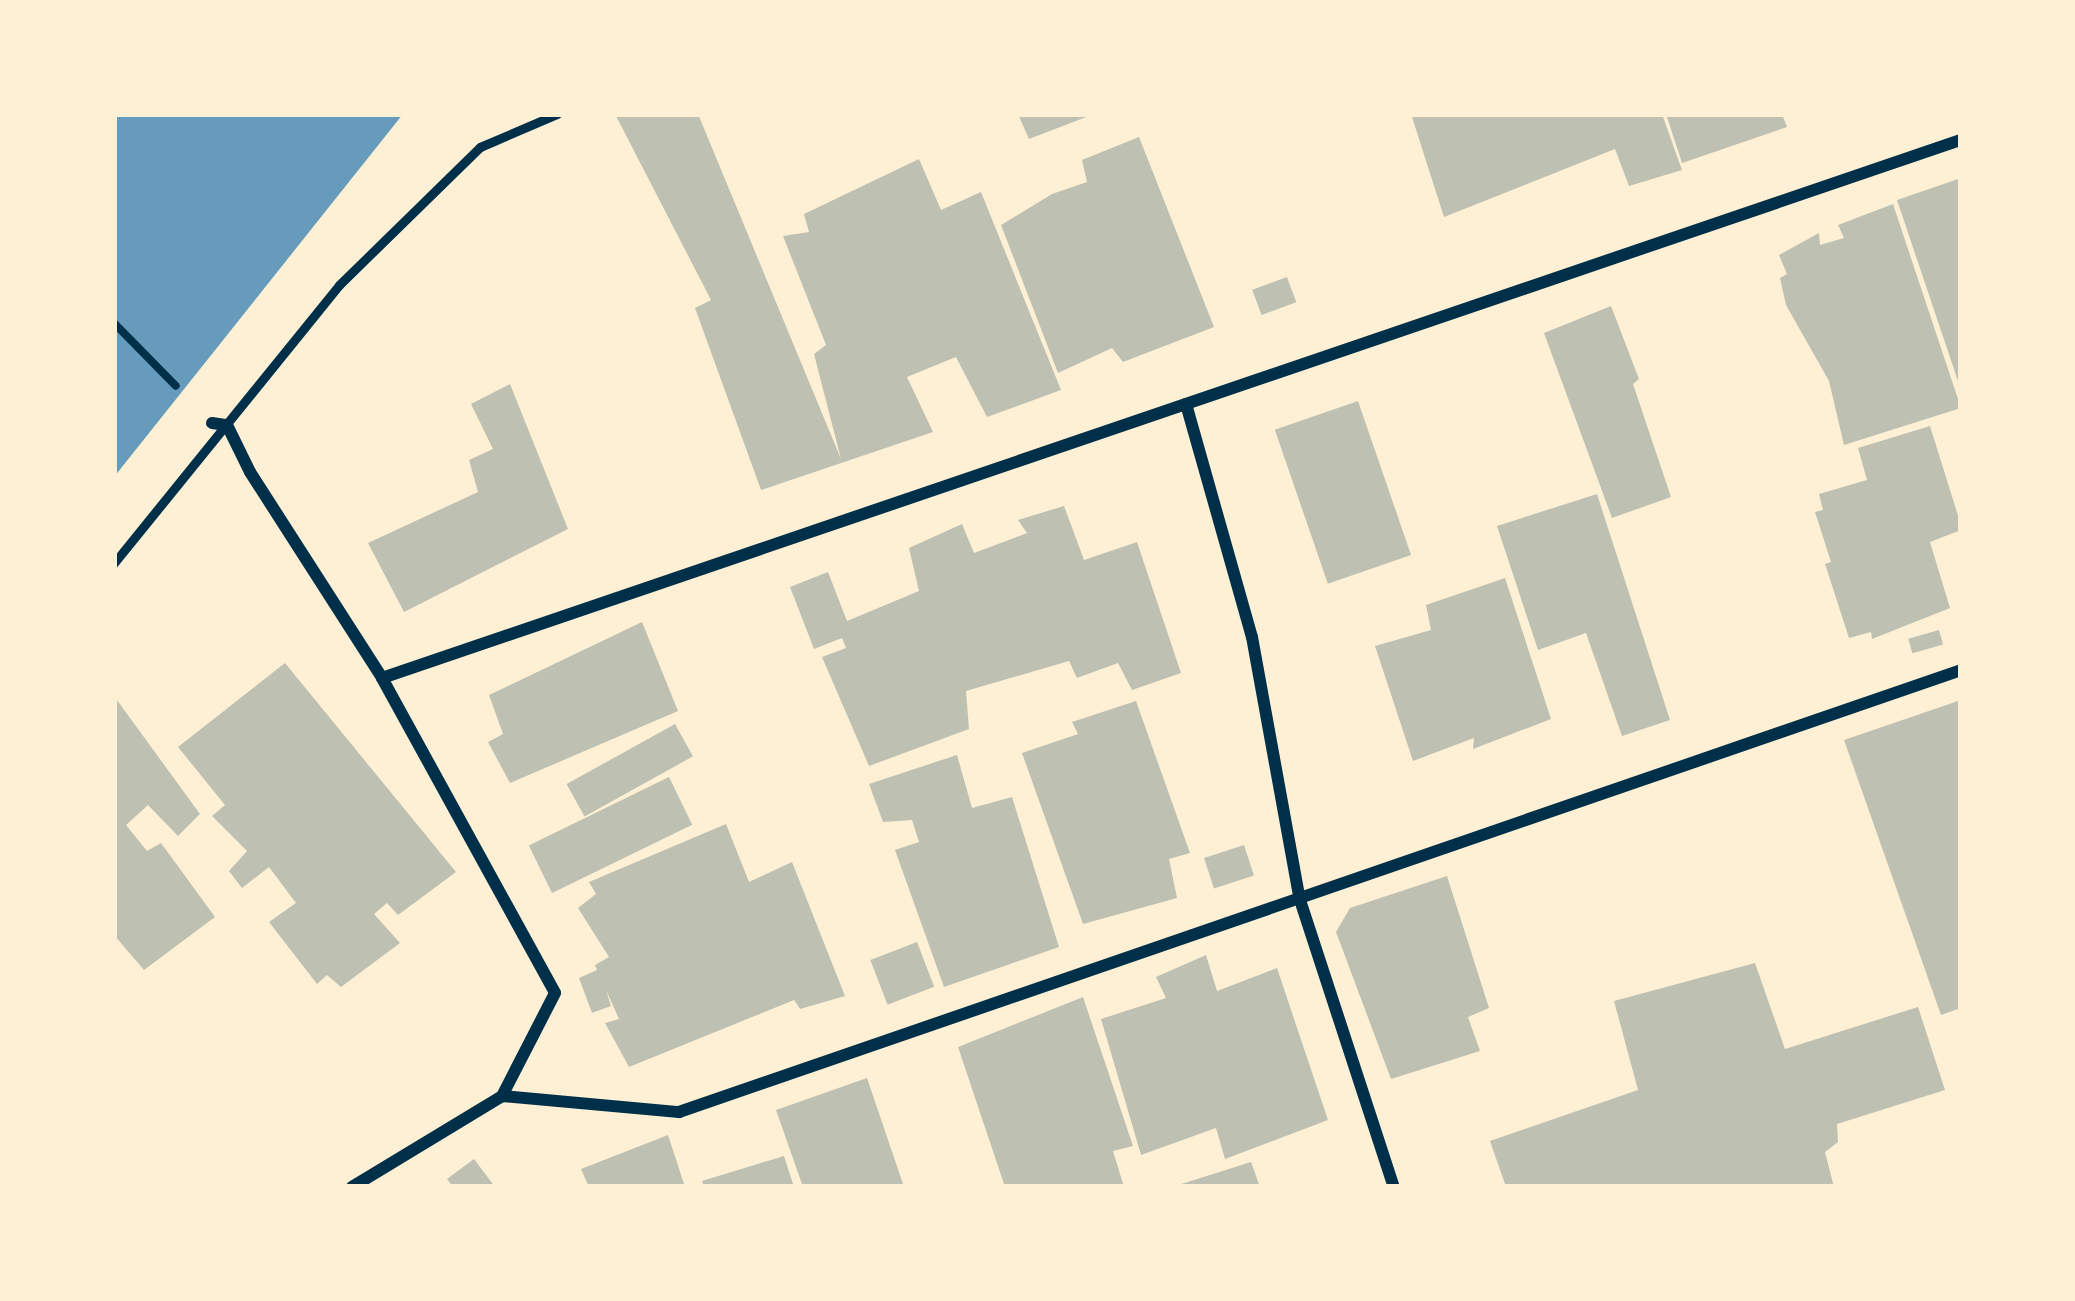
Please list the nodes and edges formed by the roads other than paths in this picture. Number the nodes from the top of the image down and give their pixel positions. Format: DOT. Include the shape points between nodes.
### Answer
graph roads {
  1 [pos="557,114"];
  2 [pos="1961,140"];
  3 [pos="1186,404"];
  4 [pos="220,424"];
  5 [pos="114,563"];
  6 [pos="1961,670"];
  7 [pos="382,678"];
  8 [pos="1300,900"];
  9 [pos="502,1096"];
  10 [pos="352,1187"];
  11 [pos="1394,1187"];
  1 -- 4 [label="lane" via="480,147 339,285"];
  2 -- 3 [label="street"];
  3 -- 7 [label="street"];
  3 -- 8 [label="street" via="1252,637"];
  4 -- 5 [label="lane"];
  4 -- 7 [label="street"];
  6 -- 8 [label="street"];
  7 -- 9 [label="street" via="555,993"];
  8 -- 9 [label="street" via="679,1112"];
  8 -- 11 [label="street"];
  9 -- 10 [label="street"];
}
